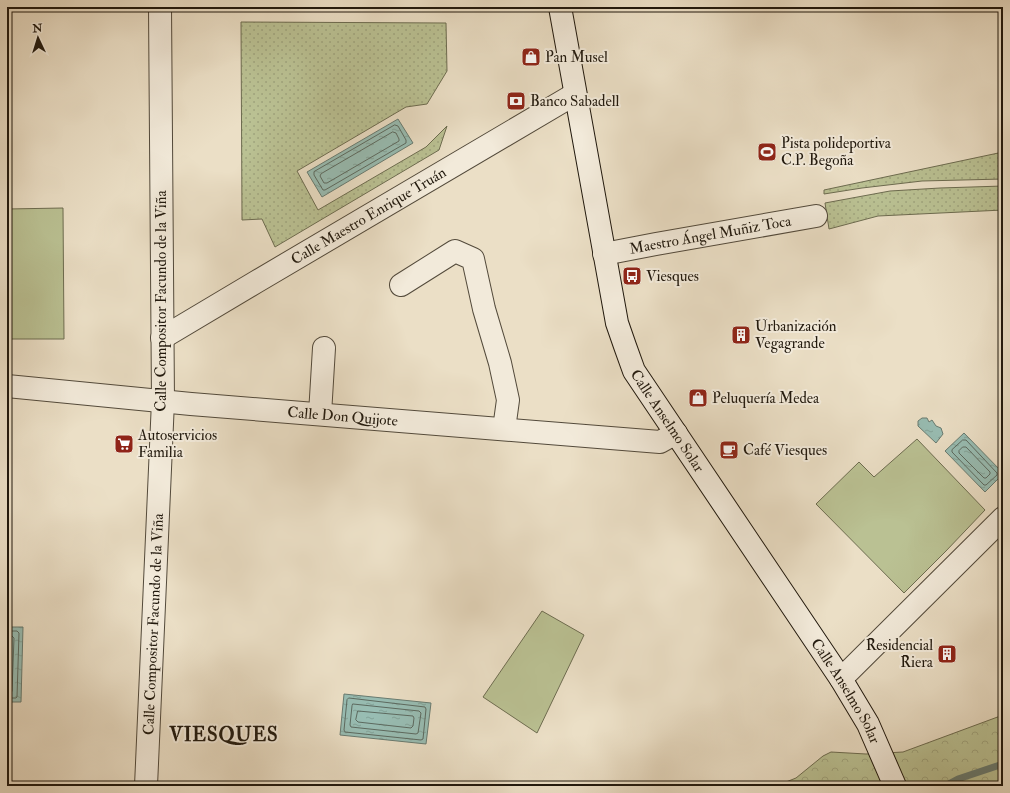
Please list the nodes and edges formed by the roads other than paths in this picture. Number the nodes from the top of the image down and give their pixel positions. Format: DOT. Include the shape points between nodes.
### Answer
graph roads {
  1 [pos="160,7"];
  2 [pos="560,7"];
  3 [pos="576,94"];
  4 [pos="816,216"];
  5 [pos="604,254"];
  6 [pos="401,285"];
  7 [pos="162,338"];
  8 [pos="324,348"];
  9 [pos="7,386"];
  10 [pos="163,401"];
  11 [pos="320,414"];
  12 [pos="504,429"];
  13 [pos="676,434"];
  14 [pos="1003,518"];
  15 [pos="842,680"];
  16 [pos="894,784"];
  17 [pos="146,786"];
  1 -- 7 [label="street, Calle Compositor Facundo de la Viña"];
  2 -- 3 [label="street, Calle Anselmo Solar"];
  3 -- 5 [label="street, Calle Anselmo Solar"];
  3 -- 7 [label="street, Calle Maestro Enrique Truán"];
  4 -- 5 [label="street, Maestro Ángel Muñiz Toca"];
  5 -- 13 [label="street, Calle Anselmo Solar" via="618,323 634,371"];
  6 -- 12 [label="street" via="455,251 474,259 508,400"];
  7 -- 10 [label="street, Calle Compositor Facundo de la Viña"];
  8 -- 11 [label="street"];
  9 -- 10 [label="street, Calle Don Quijote"];
  10 -- 11 [label="street, Calle Don Quijote"];
  10 -- 17 [label="street, Calle Compositor Facundo de la Viña"];
  11 -- 12 [label="street, Calle Don Quijote"];
  12 -- 13 [label="street, Calle Don Quijote" via="660,442"];
  13 -- 15 [label="street, Calle Anselmo Solar"];
  14 -- 15 [label="street"];
  15 -- 16 [label="street, Calle Anselmo Solar" via="868,724"];
}
